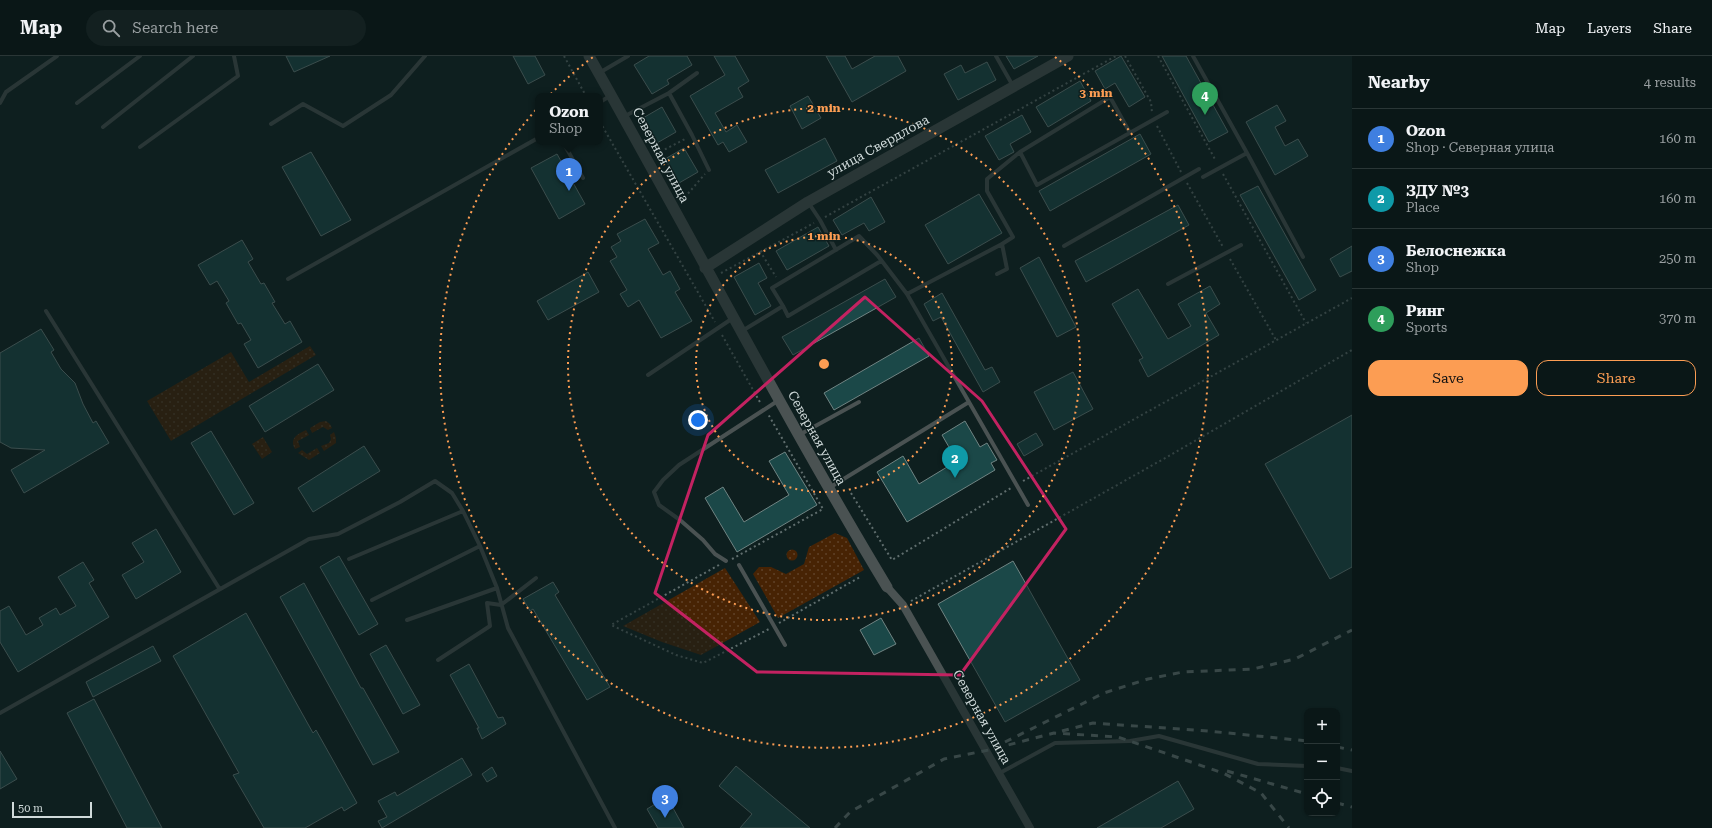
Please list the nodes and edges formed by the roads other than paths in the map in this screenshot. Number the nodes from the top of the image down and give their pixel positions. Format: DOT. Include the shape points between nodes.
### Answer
graph roads {
  1 [pos="57,56"];
  2 [pos="140,56"];
  3 [pos="193,56"];
  4 [pos="234,56"];
  5 [pos="425,56"];
  6 [pos="589,56"];
  7 [pos="628,56"];
  8 [pos="996,56"];
  9 [pos="1068,56"];
  10 [pos="1193,56"];
  11 [pos="599,73"];
  12 [pos="697,73"];
  13 [pos="1014,87"];
  14 [pos="669,92"];
  15 [pos="612,94"];
  16 [pos="603,100"];
  17 [pos="0,103"];
  18 [pos="77,103"];
  19 [pos="1167,112"];
  20 [pos="625,117"];
  21 [pos="271,124"];
  22 [pos="103,127"];
  23 [pos="1130,133"];
  24 [pos="535,140"];
  25 [pos="565,145"];
  26 [pos="140,148"];
  27 [pos="1020,152"];
  28 [pos="1247,153"];
  29 [pos="1198,169"];
  30 [pos="709,170"];
  31 [pos="1203,177"];
  32 [pos="583,178"];
  33 [pos="808,202"];
  34 [pos="1002,244"];
  35 [pos="1241,245"];
  36 [pos="1064,246"];
  37 [pos="836,250"];
  38 [pos="1303,257"];
  39 [pos="881,261"];
  40 [pos="710,266"];
  41 [pos="997,274"];
  42 [pos="288,279"];
  43 [pos="1168,284"];
  44 [pos="907,294"];
  45 [pos="783,306"];
  46 [pos="46,311"];
  47 [pos="734,318"];
  48 [pos="741,331"];
  49 [pos="648,375"];
  50 [pos="779,400"];
  51 [pos="859,402"];
  52 [pos="969,402"];
  53 [pos="799,435"];
  54 [pos="829,488"];
  55 [pos="1028,505"];
  56 [pos="463,511"];
  57 [pos="480,546"];
  58 [pos="349,559"];
  59 [pos="726,561"];
  60 [pos="739,565"];
  61 [pos="536,578"];
  62 [pos="887,587"];
  63 [pos="219,588"];
  64 [pos="497,588"];
  65 [pos="372,600"];
  66 [pos="501,605"];
  67 [pos="407,620"];
  68 [pos="785,645"];
  69 [pos="438,660"];
  70 [pos="0,713"];
  71 [pos="1304,766"];
  72 [pos="1340,769"];
  73 [pos="1352,771"];
  74 [pos="998,774"];
  75 [pos="615,828"];
  76 [pos="1030,828"];
  1 -- 17 [label="lane" via="6,92"];
  2 -- 18 [label="lane"];
  3 -- 22 [label="lane"];
  4 -- 26 [label="lane" via="238,76"];
  5 -- 21 [label="lane" via="391,95 343,126 303,104"];
  6 -- 11 [label="street, Северная улица"];
  7 -- 11 [label="lane"];
  8 -- 13 [label="lane"];
  9 -- 13 [label="street, улица Свердлова"];
  10 -- 28 [label="lane"];
  11 -- 15 [label="street, Северная улица"];
  12 -- 14 [label="lane"];
  13 -- 33 [label="street, улица Свердлова"];
  14 -- 20 [label="lane"];
  14 -- 30 [label="lane"];
  15 -- 16 [label="lane"];
  15 -- 20 [label="street, Северная улица"];
  19 -- 23 [label="lane"];
  20 -- 40 [label="street, Северная улица"];
  23 -- 27 [label="lane" via="1037,184"];
  23 -- 27 [label="lane" via="1110,97"];
  24 -- 42 [label="lane"];
  25 -- 32 [label="lane"];
  27 -- 34 [label="lane" via="987,179 987,191 1013,237"];
  28 -- 31 [label="lane"];
  28 -- 38 [label="lane"];
  29 -- 36 [label="lane"];
  33 -- 37 [label="lane"];
  33 -- 40 [label="street, улица Свердлова"];
  34 -- 41 [label="lane" via="1007,268"];
  34 -- 44 [label="lane"];
  35 -- 43 [label="lane"];
  37 -- 39 [label="lane" via="859,236"];
  37 -- 45 [label="lane" via="772,288"];
  39 -- 44 [label="lane"];
  39 -- 45 [label="lane" via="788,316"];
  40 -- 47 [label="street, Северная улица"];
  44 -- 52 [label="lane"];
  45 -- 48 [label="lane"];
  46 -- 63 [label="lane"];
  47 -- 48 [label="street, Северная улица"];
  47 -- 49 [label="lane"];
  48 -- 50 [label="street, Северная улица"];
  50 -- 53 [label="street, Северная улица"];
  50 -- 59 [label="lane" via="679,464 654,492 659,505"];
  51 -- 53 [label="lane"];
  52 -- 54 [label="lane"];
  52 -- 55 [label="lane"];
  53 -- 54 [label="street, Северная улица"];
  54 -- 62 [label="street, Северная улица"];
  56 -- 57 [label="lane"];
  56 -- 58 [label="lane"];
  56 -- 63 [label="lane" via="452,493 435,481 338,534 309,539"];
  57 -- 64 [label="lane"];
  57 -- 65 [label="lane"];
  60 -- 68 [label="lane"];
  61 -- 66 [label="lane"];
  62 -- 74 [label="street, Северная улица" via="903,605"];
  63 -- 70 [label="lane"];
  64 -- 66 [label="lane"];
  64 -- 67 [label="lane"];
  66 -- 69 [label="lane" via="487,603 490,626"];
  66 -- 75 [label="lane" via="508,628"];
  71 -- 74 [label="lane" via="1258,764 1159,736 1130,741 1055,742"];
  72 -- 73 [label="lane"];
  74 -- 76 [label="street, Северная улица"];
}
